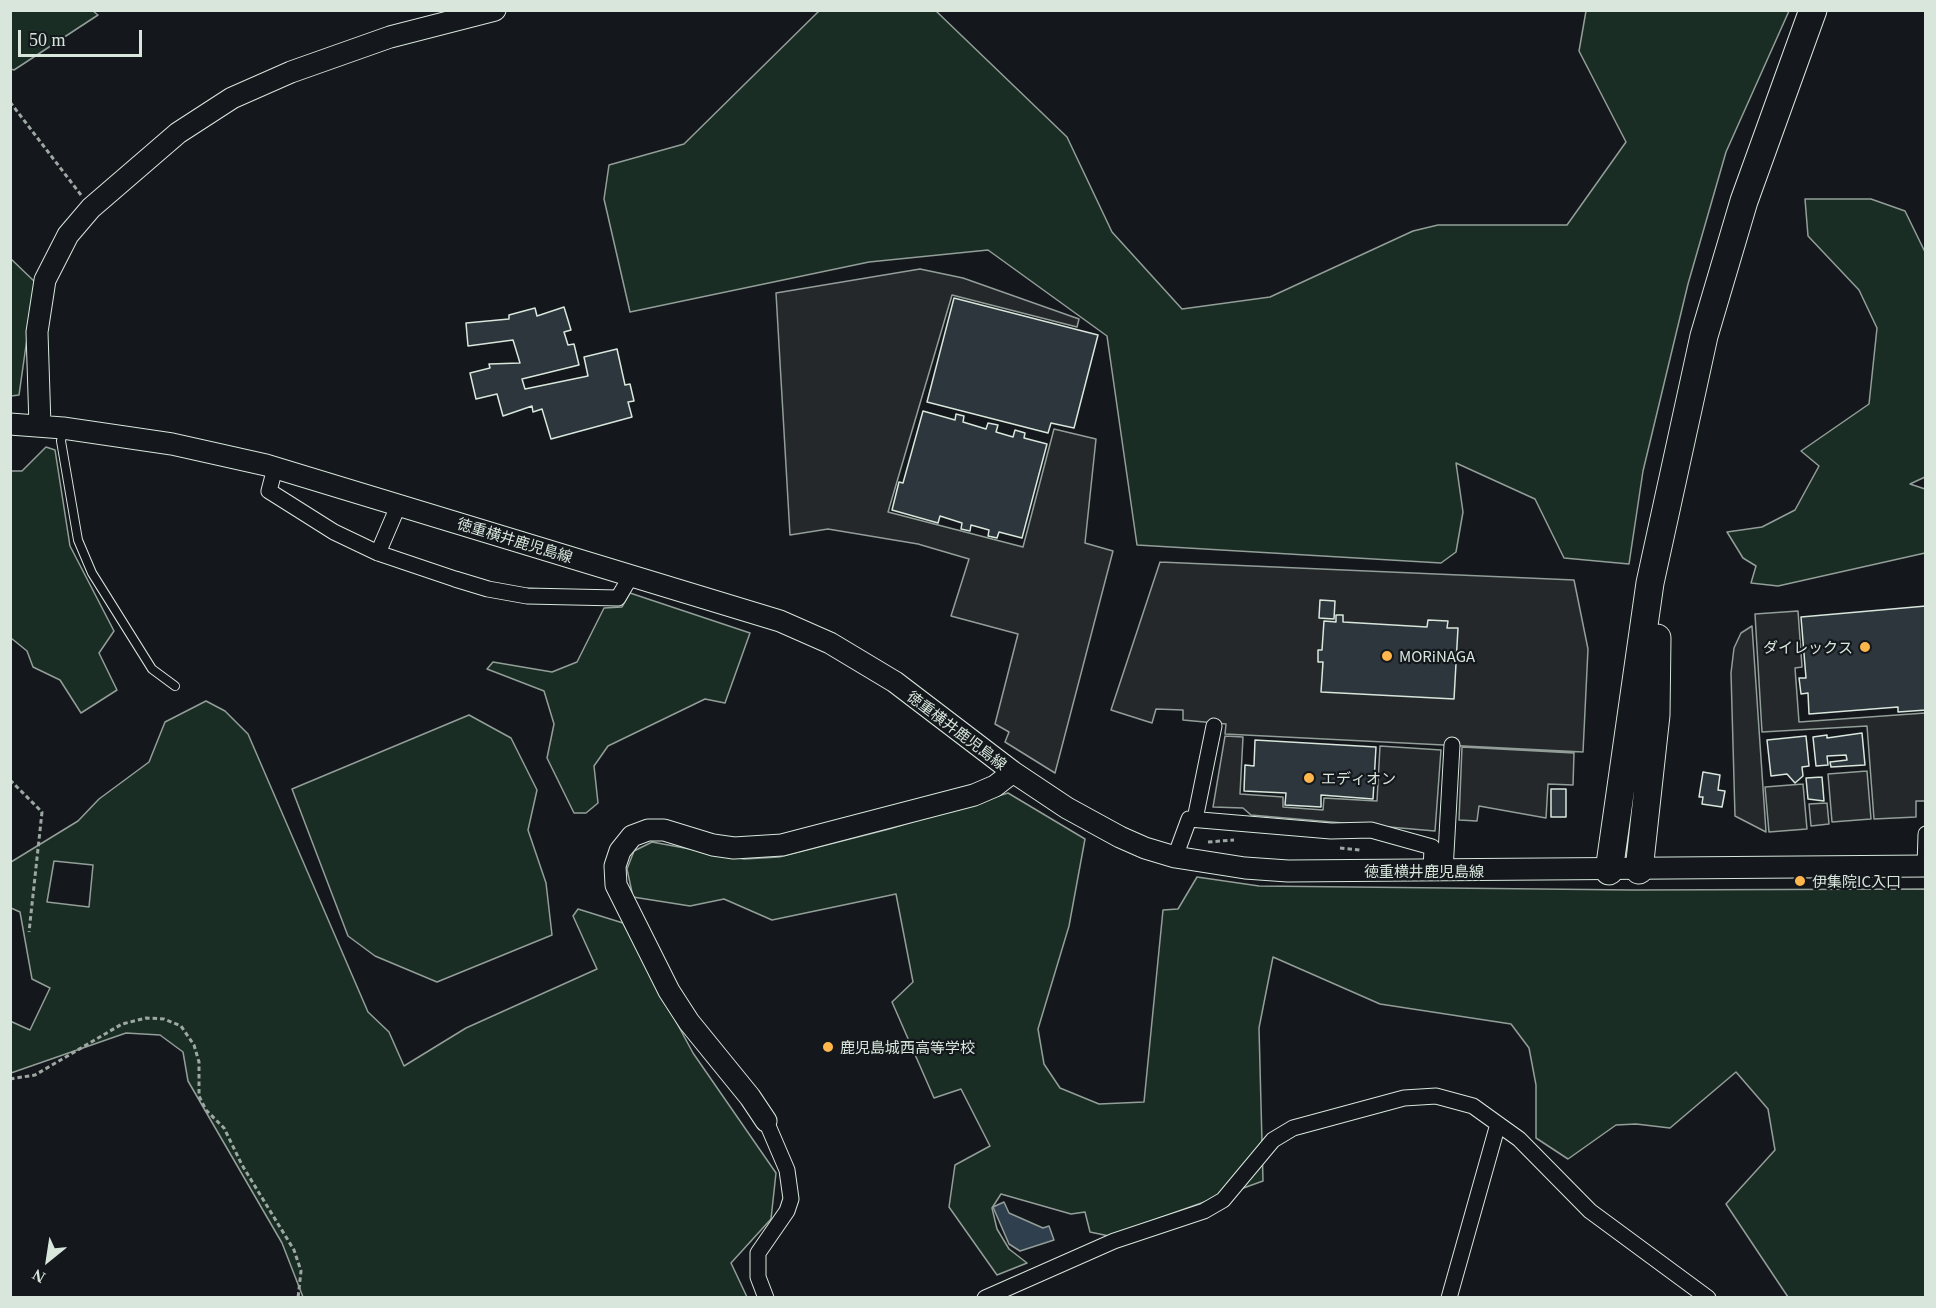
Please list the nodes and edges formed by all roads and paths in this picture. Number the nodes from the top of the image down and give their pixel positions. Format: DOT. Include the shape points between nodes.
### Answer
graph roads {
  1 [pos="495,10"];
  2 [pos="1813,10"];
  3 [pos="1826,10"];
  4 [pos="1786,84"];
  5 [pos="10,102"];
  6 [pos="92,208"];
  7 [pos="10,424"];
  8 [pos="40,426"];
  9 [pos="63,428"];
  10 [pos="275,468"];
  11 [pos="399,504"];
  12 [pos="378,553"];
  13 [pos="1656,556"];
  14 [pos="631,576"];
  15 [pos="175,686"];
  16 [pos="1215,726"];
  17 [pos="1452,745"];
  18 [pos="1013,772"];
  19 [pos="10,780"];
  20 [pos="1195,819"];
  21 [pos="1926,834"];
  22 [pos="1175,857"];
  23 [pos="1925,867"];
  24 [pos="1639,870"];
  25 [pos="1438,871"];
  26 [pos="1609,871"];
  27 [pos="29,932"];
  28 [pos="10,1080"];
  29 [pos="766,1121"];
  30 [pos="1498,1124"];
  31 [pos="298,1298"];
  32 [pos="766,1298"];
  33 [pos="985,1298"];
  34 [pos="1449,1298"];
  35 [pos="1708,1298"];
  1 -- 6 [label="main road" via="390,37 291,72 232,98 178,133"];
  2 -- 4 [label="highway"];
  3 -- 4 [label="highway"];
  4 -- 13 [label="highway" via="1744,201 1704,336"];
  5 -- 6 [label="path"];
  6 -- 8 [label="main road" via="68,235 45,280 37,332"];
  7 -- 8 [label="main road, 徳重横井鹿児島線"];
  8 -- 9 [label="main road, 徳重横井鹿児島線"];
  9 -- 10 [label="main road, 徳重横井鹿児島線" via="171,444"];
  9 -- 15 [label="lane" via="61,441 78,540 92,573 152,669"];
  10 -- 11 [label="main road, 徳重横井鹿児島線"];
  10 -- 12 [label="street" via="269,491 334,532"];
  11 -- 12 [label="street"];
  11 -- 14 [label="main road, 徳重横井鹿児島線"];
  12 -- 14 [label="street" via="488,589 527,596 618,598"];
  13 -- 24 [label="highway" via="1656,716"];
  13 -- 26 [label="highway"];
  14 -- 18 [label="main road, 徳重横井鹿児島線" via="780,621 830,643 895,682"];
  16 -- 20 [label="street"];
  17 -- 25 [label="street"];
  18 -- 22 [label="main road, 徳重横井鹿児島線" via="1120,837"];
  18 -- 29 [label="main road" via="974,795 782,845 734,848 648,830 633,836 620,851 615,866 616,885 669,991 688,1022"];
  19 -- 27 [label="path" via="42,812"];
  20 -- 22 [label="street" via="1189,819"];
  20 -- 25 [label="street" via="1331,831 1371,830 1432,847"];
  21 -- 23 [label="street"];
  22 -- 25 [label="main road, 徳重横井鹿児島線" via="1288,871"];
  23 -- 24 [label="main road, 徳重横井鹿児島線"];
  24 -- 26 [label="main road, 徳重横井鹿児島線"];
  25 -- 26 [label="main road, 徳重横井鹿児島線"];
  28 -- 31 [label="path" via="35,1075 122,1024 146,1018 164,1019 181,1026 194,1045 199,1062 199,1096 206,1110 224,1128 294,1250 300,1271"];
  29 -- 32 [label="street" via="787,1170 791,1199 758,1253 758,1277"];
  30 -- 33 [label="street" via="1473,1106 1436,1096 1404,1098 1293,1128 1273,1140 1223,1200 1204,1211 1114,1241"];
  30 -- 34 [label="street"];
  30 -- 35 [label="street" via="1519,1139 1590,1211"];
}
